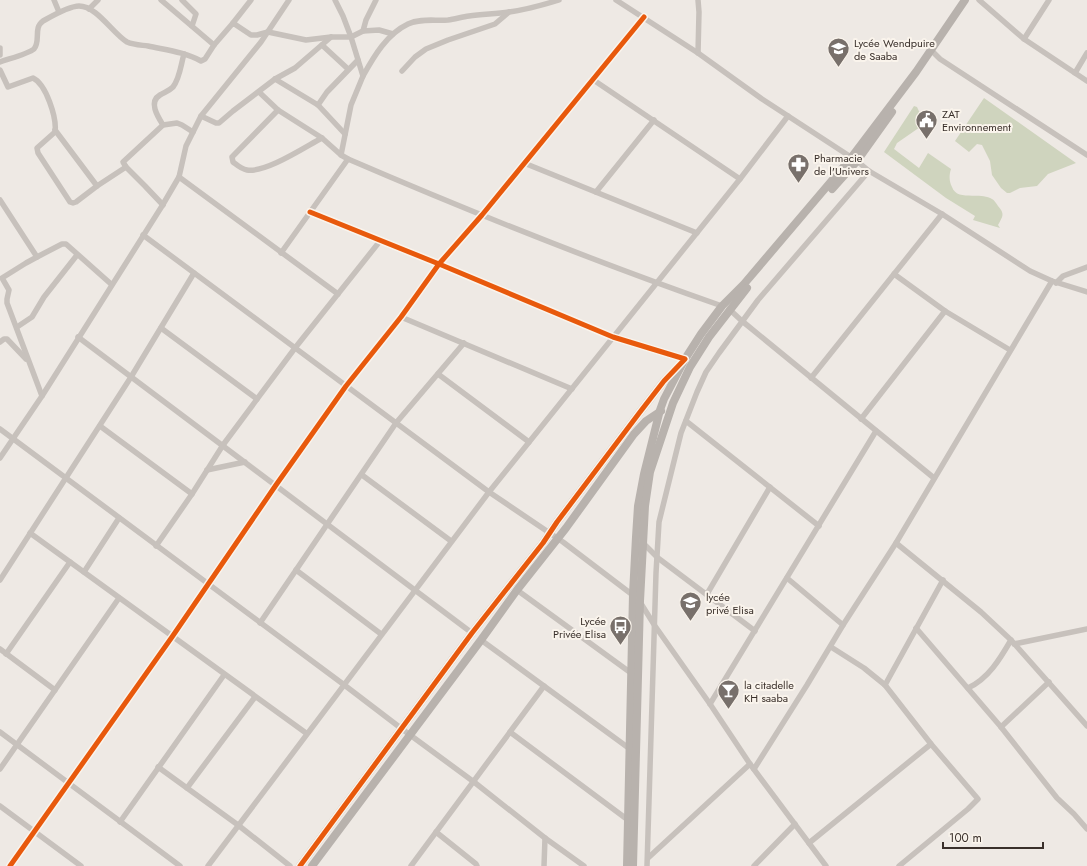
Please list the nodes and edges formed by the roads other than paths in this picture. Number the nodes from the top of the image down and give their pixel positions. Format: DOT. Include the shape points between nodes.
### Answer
graph roads {
  1 [pos="54,0"];
  2 [pos="98,0"];
  3 [pos="161,0"];
  4 [pos="182,0"];
  5 [pos="251,0"];
  6 [pos="288,0"];
  7 [pos="335,0"];
  8 [pos="376,0"];
  9 [pos="559,0"];
  10 [pos="616,0"];
  11 [pos="698,0"];
  12 [pos="966,0"];
  13 [pos="979,0"];
  14 [pos="1049,0"];
  15 [pos="89,9"];
  16 [pos="59,12"];
  17 [pos="510,12"];
  18 [pos="644,17"];
  19 [pos="233,23"];
  20 [pos="192,26"];
  21 [pos="362,31"];
  22 [pos="268,32"];
  23 [pos="393,34"];
  24 [pos="331,37"];
  25 [pos="351,37"];
  26 [pos="1024,39"];
  27 [pos="214,45"];
  28 [pos="322,45"];
  29 [pos="0,48"];
  30 [pos="933,52"];
  31 [pos="698,53"];
  32 [pos="1087,53"];
  33 [pos="184,54"];
  34 [pos="0,55"];
  35 [pos="358,60"];
  36 [pos="0,62"];
  37 [pos="348,69"];
  38 [pos="0,70"];
  39 [pos="402,70"];
  40 [pos="1075,73"];
  41 [pos="363,76"];
  42 [pos="275,79"];
  43 [pos="592,79"];
  44 [pos="1087,81"];
  45 [pos="259,92"];
  46 [pos="318,105"];
  47 [pos="278,110"];
  48 [pos="201,116"];
  49 [pos="788,116"];
  50 [pos="654,120"];
  51 [pos="163,125"];
  52 [pos="55,130"];
  53 [pos="193,132"];
  54 [pos="345,134"];
  55 [pos="322,138"];
  56 [pos="341,155"];
  57 [pos="1087,155"];
  58 [pos="348,159"];
  59 [pos="854,160"];
  60 [pos="524,163"];
  61 [pos="126,168"];
  62 [pos="869,171"];
  63 [pos="179,177"];
  64 [pos="740,179"];
  65 [pos="98,186"];
  66 [pos="596,192"];
  67 [pos="0,200"];
  68 [pos="163,205"];
  69 [pos="310,212"];
  70 [pos="942,214"];
  71 [pos="482,215"];
  72 [pos="697,233"];
  73 [pos="143,235"];
  74 [pos="380,241"];
  75 [pos="281,253"];
  76 [pos="77,255"];
  77 [pos="37,257"];
  78 [pos="439,264"];
  79 [pos="1087,267"];
  80 [pos="194,273"];
  81 [pos="894,274"];
  82 [pos="1,276"];
  83 [pos="1054,282"];
  84 [pos="656,283"];
  85 [pos="112,284"];
  86 [pos="1087,292"];
  87 [pos="338,294"];
  88 [pos="726,308"];
  89 [pos="945,311"];
  90 [pos="401,317"];
  91 [pos="742,321"];
  92 [pos="17,327"];
  93 [pos="161,328"];
  94 [pos="78,337"];
  95 [pos="613,337"];
  96 [pos="0,342"];
  97 [pos="464,343"];
  98 [pos="295,348"];
  99 [pos="1010,350"];
  100 [pos="685,359"];
  101 [pos="28,361"];
  102 [pos="438,374"];
  103 [pos="131,377"];
  104 [pos="811,378"];
  105 [pos="346,386"];
  106 [pos="572,389"];
  107 [pos="42,396"];
  108 [pos="257,399"];
  109 [pos="660,410"];
  110 [pos="669,412"];
  111 [pos="861,418"];
  112 [pos="686,422"];
  113 [pos="396,423"];
  114 [pos="100,426"];
  115 [pos="0,429"];
  116 [pos="876,431"];
  117 [pos="12,440"];
  118 [pos="529,442"];
  119 [pos="223,445"];
  120 [pos="0,458"];
  121 [pos="245,462"];
  122 [pos="207,470"];
  123 [pos="362,475"];
  124 [pos="65,478"];
  125 [pos="934,478"];
  126 [pos="276,485"];
  127 [pos="770,487"];
  128 [pos="488,492"];
  129 [pos="192,494"];
  130 [pos="119,518"];
  131 [pos="328,524"];
  132 [pos="819,526"];
  133 [pos="30,533"];
  134 [pos="549,533"];
  135 [pos="557,538"];
  136 [pos="451,541"];
  137 [pos="643,543"];
  138 [pos="896,543"];
  139 [pos="156,546"];
  140 [pos="658,558"];
  141 [pos="70,562"];
  142 [pos="296,570"];
  143 [pos="84,572"];
  144 [pos="787,578"];
  145 [pos="0,580"];
  146 [pos="942,580"];
  147 [pos="208,584"];
  148 [pos="415,589"];
  149 [pos="517,590"];
  150 [pos="633,594"];
  151 [pos="707,594"];
  152 [pos="119,598"];
  153 [pos="640,601"];
  154 [pos="260,623"];
  155 [pos="843,625"];
  156 [pos="655,626"];
  157 [pos="916,628"];
  158 [pos="1087,629"];
  159 [pos="754,631"];
  160 [pos="472,633"];
  161 [pos="381,634"];
  162 [pos="172,636"];
  163 [pos="481,640"];
  164 [pos="1012,642"];
  165 [pos="831,647"];
  166 [pos="0,649"];
  167 [pos="6,654"];
  168 [pos="631,673"];
  169 [pos="224,674"];
  170 [pos="1049,682"];
  171 [pos="344,684"];
  172 [pos="884,685"];
  173 [pos="544,686"];
  174 [pos="968,688"];
  175 [pos="55,690"];
  176 [pos="255,697"];
  177 [pos="710,704"];
  178 [pos="1087,726"];
  179 [pos="1001,727"];
  180 [pos="402,730"];
  181 [pos="0,732"];
  182 [pos="510,732"];
  183 [pos="306,733"];
  184 [pos="410,735"];
  185 [pos="17,744"];
  186 [pos="930,744"];
  187 [pos="630,749"];
  188 [pos="158,767"];
  189 [pos="752,767"];
  190 [pos="0,769"];
  191 [pos="474,782"];
  192 [pos="69,783"];
  193 [pos="187,788"];
  194 [pos="0,806"];
  195 [pos="628,820"];
  196 [pos="120,822"];
  197 [pos="795,824"];
  198 [pos="238,825"];
  199 [pos="1087,829"];
  200 [pos="34,832"];
  201 [pos="436,832"];
  202 [pos="545,838"];
  203 [pos="810,843"];
  204 [pos="648,858"];
  205 [pos="10,866"];
  206 [pos="80,866"];
  207 [pos="180,866"];
  208 [pos="208,866"];
  209 [pos="290,866"];
  210 [pos="300,866"];
  211 [pos="312,866"];
  212 [pos="411,866"];
  213 [pos="477,866"];
  214 [pos="544,866"];
  215 [pos="584,866"];
  216 [pos="627,866"];
  217 [pos="633,866"];
  218 [pos="647,866"];
  219 [pos="754,866"];
  220 [pos="826,866"];
  221 [pos="899,866"];
  1 -- 16 [label="street"];
  2 -- 15 [label="street"];
  3 -- 20 [label="street"];
  4 -- 20 [label="street" via="196,14"];
  5 -- 19 [label="street"];
  6 -- 22 [label="street"];
  7 -- 25 [label="street"];
  8 -- 21 [label="street"];
  9 -- 17 [label="street"];
  10 -- 18 [label="street"];
  11 -- 31 [label="street"];
  12 -- 30 [label="street"];
  12 -- 59 [label="street"];
  13 -- 26 [label="street"];
  14 -- 26 [label="street"];
  15 -- 16 [label="street" via="80,6"];
  15 -- 33 [label="street" via="128,42"];
  16 -- 36 [label="street" via="39,25 37,44 32,50"];
  17 -- 23 [label="street" via="418,21"];
  17 -- 39 [label="street" via="495,24 426,49"];
  18 -- 31 [label="street"];
  18 -- 43 [label="street"];
  19 -- 22 [label="street" via="251,35"];
  19 -- 27 [label="street"];
  20 -- 27 [label="street"];
  21 -- 23 [label="street" via="378,30"];
  21 -- 25 [label="street"];
  22 -- 24 [label="street" via="306,40"];
  22 -- 48 [label="street"];
  23 -- 41 [label="street" via="383,44"];
  24 -- 25 [label="street"];
  24 -- 28 [label="street"];
  25 -- 35 [label="street"];
  26 -- 40 [label="street"];
  27 -- 33 [label="street" via="203,60"];
  28 -- 37 [label="street"];
  28 -- 42 [label="street" via="295,68"];
  29 -- 34 [label="street"];
  30 -- 57 [label="street"];
  30 -- 59 [label="street"];
  31 -- 49 [label="street"];
  32 -- 40 [label="street"];
  33 -- 51 [label="street" via="173,87 156,98 154,103 157,116"];
  35 -- 37 [label="street"];
  35 -- 41 [label="street"];
  37 -- 46 [label="street"];
  38 -- 52 [label="street" via="8,88 31,78 37,80 51,105"];
  40 -- 44 [label="street"];
  41 -- 54 [label="street" via="351,105"];
  42 -- 45 [label="street"];
  42 -- 46 [label="street"];
  43 -- 50 [label="street"];
  43 -- 60 [label="street"];
  45 -- 47 [label="street"];
  45 -- 48 [label="street" via="219,123"];
  46 -- 54 [label="street"];
  47 -- 55 [label="street"];
  47 -- 55 [label="street" via="232,157 233,162 248,170 266,166"];
  48 -- 53 [label="street"];
  49 -- 59 [label="street"];
  49 -- 64 [label="street"];
  50 -- 64 [label="street"];
  50 -- 66 [label="street"];
  51 -- 53 [label="street" via="177,123"];
  51 -- 61 [label="street" via="125,160 123,164"];
  52 -- 65 [label="street"];
  52 -- 65 [label="street" via="37,148 38,153 70,202 76,202"];
  53 -- 63 [label="street" via="186,146"];
  54 -- 56 [label="street"];
  55 -- 56 [label="street"];
  56 -- 58 [label="street"];
  58 -- 69 [label="street"];
  58 -- 71 [label="street"];
  59 -- 62 [label="street"];
  59 -- 88 [label="street" via="793,234"];
  60 -- 66 [label="street"];
  60 -- 71 [label="street"];
  61 -- 65 [label="street"];
  61 -- 68 [label="street"];
  62 -- 70 [label="street"];
  62 -- 91 [label="street"];
  63 -- 68 [label="street"];
  63 -- 75 [label="street"];
  64 -- 72 [label="street"];
  66 -- 72 [label="street"];
  67 -- 77 [label="street"];
  68 -- 73 [label="street"];
  69 -- 74 [label="street"];
  69 -- 75 [label="street"];
  70 -- 81 [label="street"];
  70 -- 83 [label="street" via="1030,271"];
  71 -- 78 [label="street"];
  71 -- 84 [label="street"];
  72 -- 84 [label="street"];
  73 -- 80 [label="street"];
  73 -- 85 [label="street"];
  74 -- 78 [label="street"];
  74 -- 87 [label="street"];
  75 -- 87 [label="street"];
  76 -- 77 [label="street" via="65,244"];
  76 -- 85 [label="street"];
  76 -- 92 [label="street" via="44,297 32,317"];
  77 -- 82 [label="street"];
  78 -- 90 [label="street"];
  78 -- 95 [label="street"];
  79 -- 83 [label="street"];
  80 -- 93 [label="street"];
  80 -- 98 [label="street"];
  81 -- 89 [label="street"];
  81 -- 104 [label="street"];
  82 -- 92 [label="street" via="9,290 7,303"];
  83 -- 86 [label="street"];
  83 -- 99 [label="street"];
  84 -- 88 [label="street"];
  84 -- 95 [label="street"];
  85 -- 94 [label="street"];
  87 -- 98 [label="street"];
  88 -- 91 [label="street"];
  88 -- 100 [label="street" via="701,334"];
  88 -- 110 [label="street" via="690,367"];
  89 -- 99 [label="street"];
  89 -- 111 [label="street"];
  90 -- 97 [label="street"];
  90 -- 105 [label="street"];
  91 -- 104 [label="street"];
  91 -- 112 [label="street" via="706,372"];
  92 -- 101 [label="street"];
  93 -- 103 [label="street"];
  93 -- 108 [label="street"];
  94 -- 103 [label="street"];
  94 -- 107 [label="street"];
  95 -- 100 [label="street"];
  95 -- 106 [label="street"];
  96 -- 101 [label="street" via="7,339"];
  97 -- 102 [label="street"];
  97 -- 106 [label="street"];
  98 -- 105 [label="street"];
  98 -- 108 [label="street"];
  99 -- 125 [label="street"];
  100 -- 109 [label="street"];
  100 -- 134 [label="street" via="664,381"];
  101 -- 107 [label="street"];
  102 -- 113 [label="street"];
  102 -- 118 [label="street"];
  103 -- 114 [label="street"];
  103 -- 119 [label="street"];
  104 -- 111 [label="street"];
  105 -- 113 [label="street"];
  105 -- 126 [label="street"];
  106 -- 118 [label="street"];
  107 -- 117 [label="street"];
  108 -- 119 [label="street"];
  109 -- 110 [label="street"];
  109 -- 135 [label="street" via="634,434"];
  109 -- 150 [label="street" via="638,506"];
  110 -- 137 [label="street" via="650,472"];
  111 -- 116 [label="street"];
  112 -- 127 [label="street"];
  112 -- 140 [label="street" via="659,522"];
  113 -- 123 [label="street"];
  113 -- 128 [label="street"];
  114 -- 124 [label="street"];
  114 -- 129 [label="street"];
  115 -- 117 [label="street"];
  116 -- 125 [label="street"];
  116 -- 132 [label="street"];
  117 -- 120 [label="street"];
  117 -- 124 [label="street"];
  118 -- 128 [label="street"];
  119 -- 121 [label="street"];
  119 -- 122 [label="street"];
  121 -- 122 [label="street"];
  121 -- 126 [label="street"];
  122 -- 129 [label="street"];
  123 -- 131 [label="street"];
  123 -- 136 [label="street"];
  124 -- 130 [label="street"];
  124 -- 133 [label="street"];
  125 -- 138 [label="street"];
  126 -- 131 [label="street"];
  126 -- 147 [label="street"];
  127 -- 132 [label="street"];
  127 -- 151 [label="street"];
  128 -- 134 [label="street"];
  128 -- 136 [label="street"];
  129 -- 139 [label="street"];
  130 -- 139 [label="street"];
  130 -- 143 [label="street"];
  131 -- 142 [label="street"];
  131 -- 148 [label="street"];
  132 -- 144 [label="street"];
  133 -- 141 [label="street"];
  133 -- 145 [label="street"];
  134 -- 135 [label="street"];
  134 -- 160 [label="street"];
  135 -- 149 [label="street"];
  135 -- 150 [label="street"];
  136 -- 148 [label="street"];
  137 -- 140 [label="street"];
  137 -- 153 [label="street"];
  138 -- 146 [label="street"];
  138 -- 155 [label="street"];
  139 -- 147 [label="street"];
  140 -- 151 [label="street"];
  140 -- 156 [label="street"];
  141 -- 143 [label="street"];
  141 -- 167 [label="street"];
  142 -- 154 [label="street"];
  142 -- 161 [label="street"];
  143 -- 152 [label="street"];
  144 -- 155 [label="street"];
  144 -- 159 [label="street"];
  146 -- 157 [label="street"];
  146 -- 164 [label="street"];
  147 -- 154 [label="street"];
  147 -- 162 [label="street"];
  148 -- 160 [label="street"];
  148 -- 161 [label="street"];
  149 -- 163 [label="street"];
  149 -- 168 [label="street"];
  150 -- 153 [label="street"];
  150 -- 168 [label="street"];
  151 -- 159 [label="street"];
  152 -- 162 [label="street"];
  152 -- 175 [label="street"];
  153 -- 156 [label="street"];
  153 -- 217 [label="street"];
  154 -- 171 [label="street"];
  155 -- 165 [label="street"];
  156 -- 177 [label="street"];
  156 -- 204 [label="street"];
  157 -- 172 [label="street"];
  157 -- 174 [label="street"];
  158 -- 164 [label="street"];
  159 -- 177 [label="street"];
  160 -- 180 [label="street"];
  161 -- 171 [label="street"];
  162 -- 169 [label="street"];
  162 -- 192 [label="street"];
  163 -- 173 [label="street"];
  163 -- 184 [label="street"];
  164 -- 170 [label="street"];
  164 -- 174 [label="street" via="984,677"];
  165 -- 172 [label="street" via="864,668"];
  165 -- 189 [label="street"];
  166 -- 167 [label="street"];
  167 -- 175 [label="street"];
  168 -- 187 [label="street"];
  169 -- 176 [label="street"];
  169 -- 188 [label="street"];
  170 -- 178 [label="street"];
  170 -- 179 [label="street"];
  171 -- 180 [label="street"];
  171 -- 183 [label="street"];
  172 -- 186 [label="street"];
  173 -- 182 [label="street"];
  173 -- 187 [label="street"];
  174 -- 179 [label="street"];
  175 -- 185 [label="street"];
  176 -- 183 [label="street"];
  176 -- 193 [label="street"];
  177 -- 189 [label="street"];
  179 -- 199 [label="street" via="1057,798"];
  180 -- 184 [label="street"];
  180 -- 210 [label="street"];
  181 -- 185 [label="street"];
  182 -- 191 [label="street"];
  182 -- 195 [label="street"];
  183 -- 198 [label="street"];
  184 -- 191 [label="street"];
  184 -- 211 [label="street"];
  185 -- 190 [label="street"];
  185 -- 192 [label="street"];
  186 -- 203 [label="street"];
  186 -- 221 [label="street" via="978,799"];
  187 -- 195 [label="street"];
  188 -- 193 [label="street"];
  188 -- 196 [label="street"];
  189 -- 197 [label="street"];
  189 -- 204 [label="street"];
  191 -- 201 [label="street"];
  191 -- 202 [label="street"];
  192 -- 196 [label="street"];
  192 -- 200 [label="street"];
  193 -- 198 [label="street"];
  194 -- 200 [label="street"];
  195 -- 216 [label="street"];
  196 -- 207 [label="street"];
  197 -- 203 [label="street"];
  197 -- 219 [label="street"];
  198 -- 208 [label="street"];
  198 -- 209 [label="street"];
  200 -- 205 [label="street"];
  200 -- 206 [label="street"];
  201 -- 212 [label="street"];
  201 -- 213 [label="street"];
  202 -- 214 [label="street"];
  202 -- 215 [label="street"];
  203 -- 220 [label="street"];
  204 -- 218 [label="street"];
}
